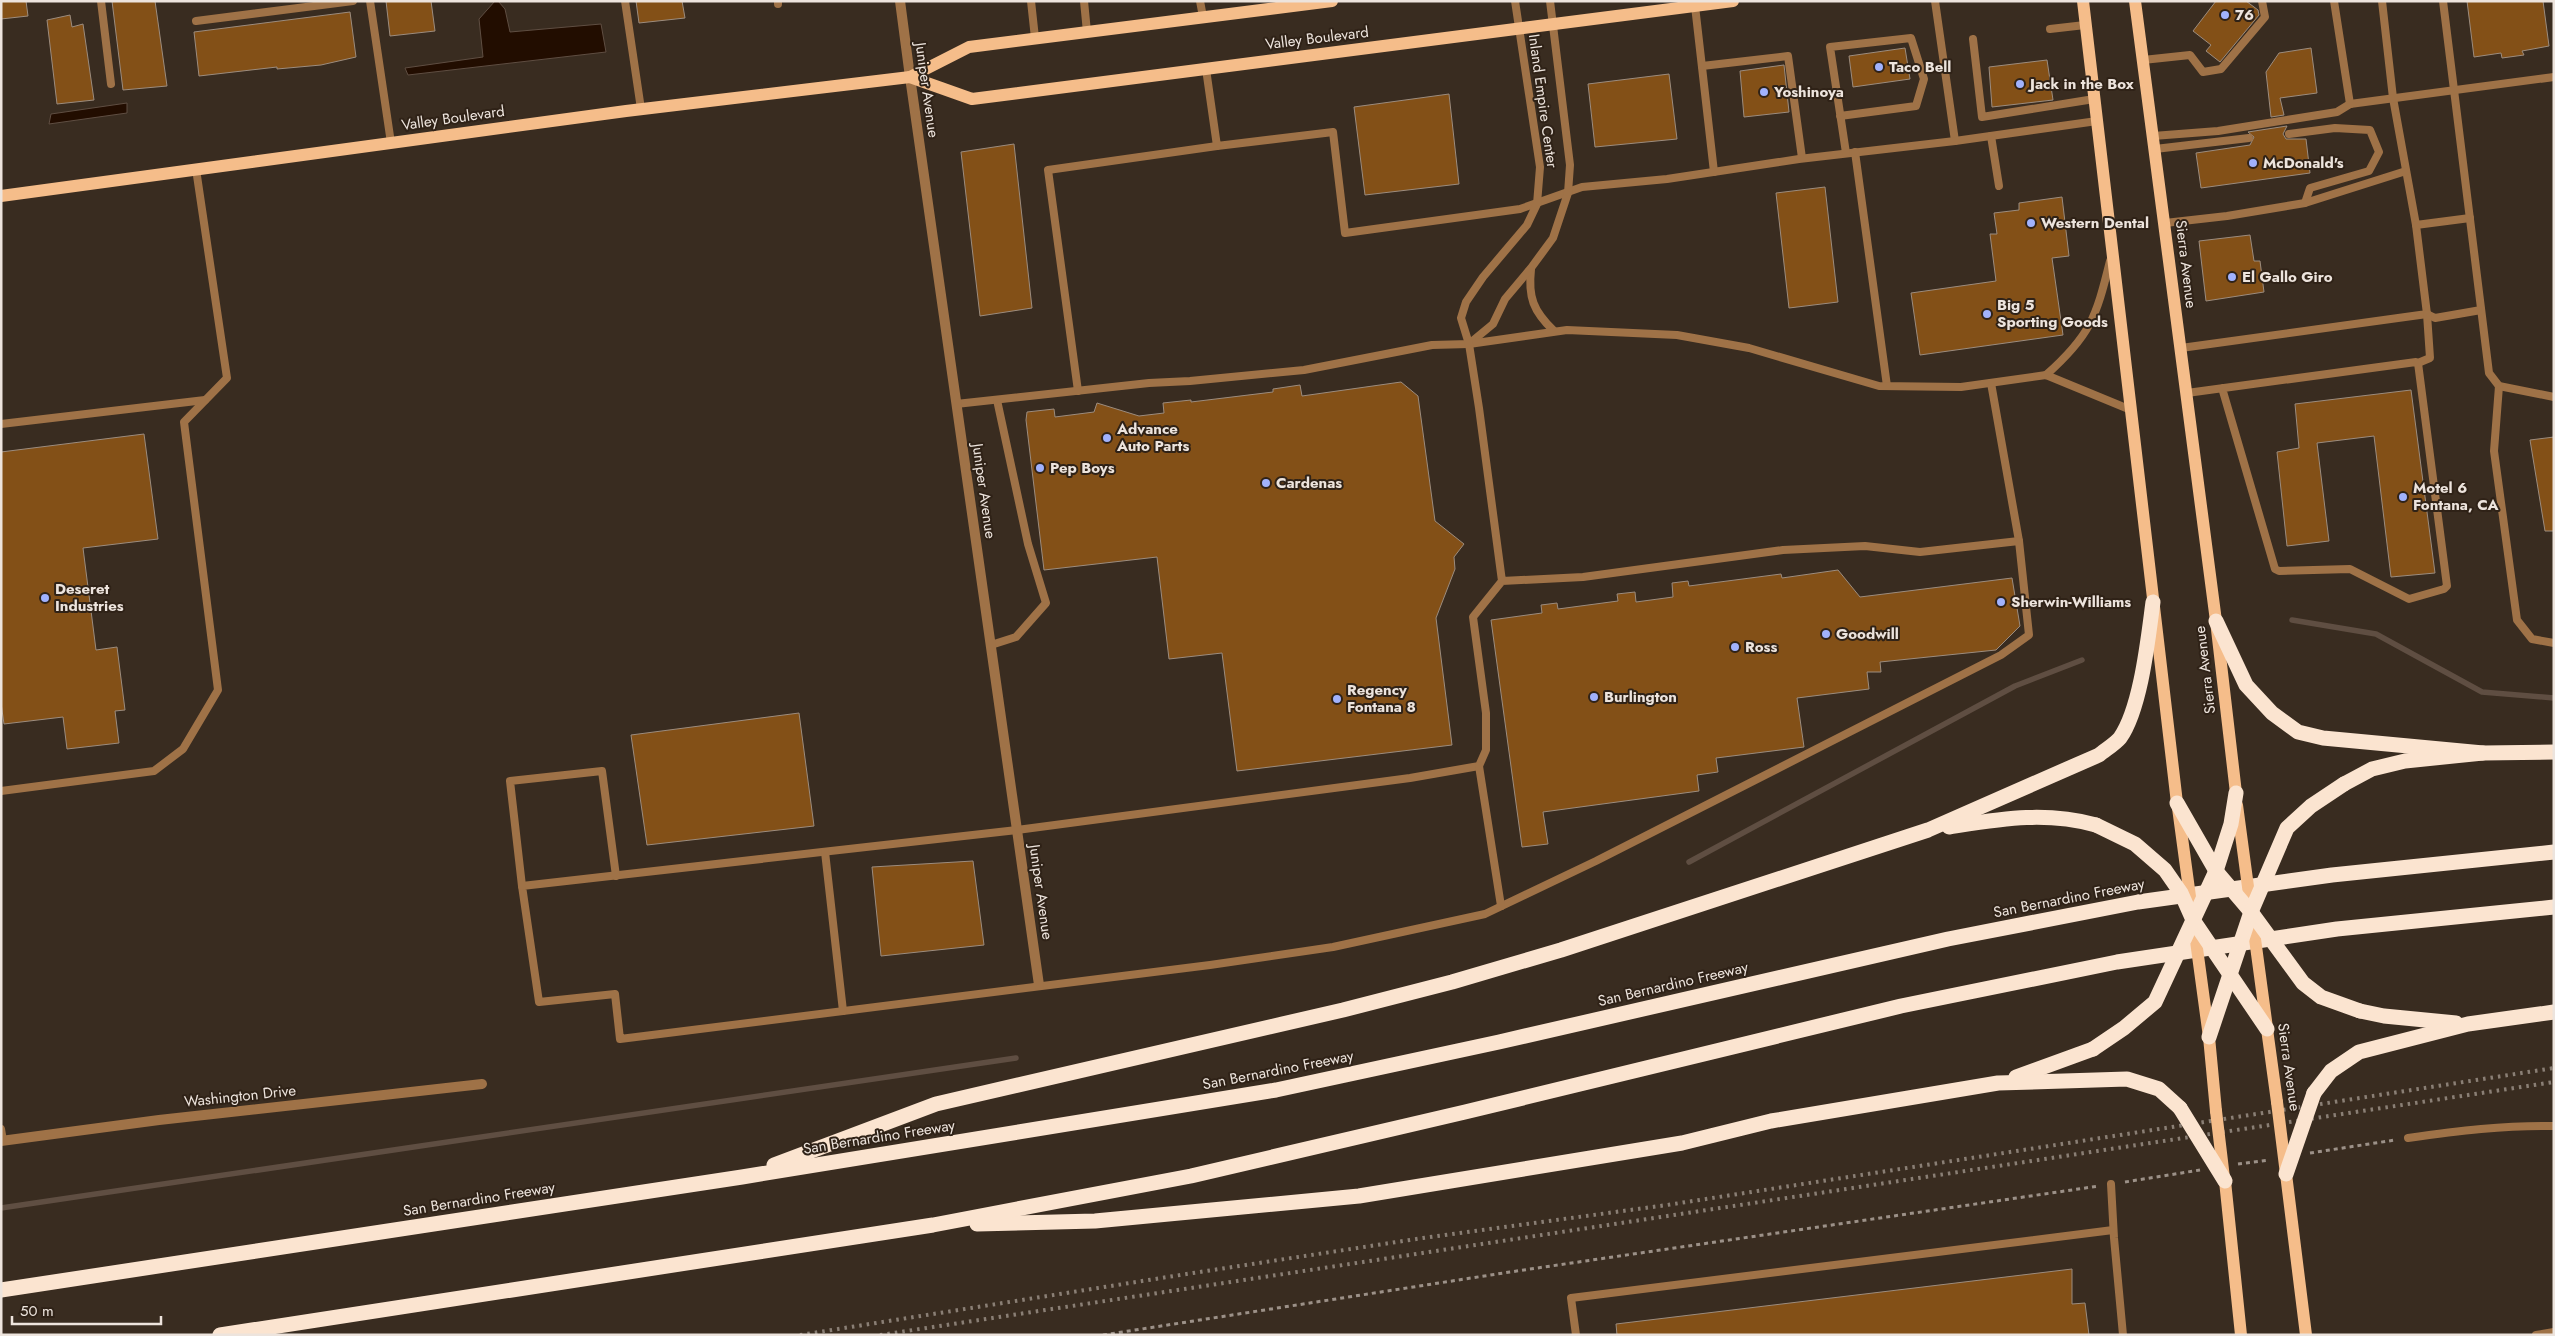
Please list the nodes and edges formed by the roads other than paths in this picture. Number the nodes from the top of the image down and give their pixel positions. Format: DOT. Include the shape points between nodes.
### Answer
graph roads {
  1 [pos="101,1"];
  2 [pos="353,1"];
  3 [pos="370,1"];
  4 [pos="625,1"];
  5 [pos="900,1"];
  6 [pos="1031,1"];
  7 [pos="1084,1"];
  8 [pos="1200,1"];
  9 [pos="1330,1"];
  10 [pos="1516,1"];
  11 [pos="1550,1"];
  12 [pos="1733,1"];
  13 [pos="1935,1"];
  14 [pos="2083,1"];
  15 [pos="2135,1"];
  16 [pos="2262,1"];
  17 [pos="2334,1"];
  18 [pos="2382,1"];
  19 [pos="2443,1"];
  20 [pos="1276,4"];
  21 [pos="1695,6"];
  22 [pos="1203,17"];
  23 [pos="196,21"];
  24 [pos="1552,25"];
  25 [pos="2086,25"];
  26 [pos="1519,29"];
  27 [pos="2050,29"];
  28 [pos="1087,32"];
  29 [pos="1035,38"];
  30 [pos="1973,39"];
  31 [pos="2143,60"];
  32 [pos="1702,66"];
  33 [pos="1206,69"];
  34 [pos="2554,76"];
  35 [pos="910,77"];
  36 [pos="111,84"];
  37 [pos="2454,91"];
  38 [pos="2393,98"];
  39 [pos="2094,100"];
  40 [pos="2350,104"];
  41 [pos="641,109"];
  42 [pos="1840,116"];
  43 [pos="2097,121"];
  44 [pos="2289,134"];
  45 [pos="1992,136"];
  46 [pos="2153,136"];
  47 [pos="2249,138"];
  48 [pos="1955,141"];
  49 [pos="392,143"];
  50 [pos="1217,146"];
  51 [pos="2155,149"];
  52 [pos="1855,152"];
  53 [pos="1846,153"];
  54 [pos="1802,158"];
  55 [pos="196,169"];
  56 [pos="2406,171"];
  57 [pos="1714,172"];
  58 [pos="1999,186"];
  59 [pos="1568,192"];
  60 [pos="1,196"];
  61 [pos="2304,202"];
  62 [pos="1537,204"];
  63 [pos="2470,218"];
  64 [pos="2165,223"];
  65 [pos="2416,225"];
  66 [pos="2112,254"];
  67 [pos="1532,268"];
  68 [pos="2481,310"];
  69 [pos="2427,314"];
  70 [pos="1554,331"];
  71 [pos="1469,344"];
  72 [pos="2181,348"];
  73 [pos="2418,363"];
  74 [pos="2046,375"];
  75 [pos="1991,383"];
  76 [pos="1887,386"];
  77 [pos="2499,386"];
  78 [pos="2222,388"];
  79 [pos="1078,391"];
  80 [pos="2187,393"];
  81 [pos="2554,398"];
  82 [pos="205,400"];
  83 [pos="997,400"];
  84 [pos="956,404"];
  85 [pos="2131,410"];
  86 [pos="1,424"];
  87 [pos="2019,541"];
  88 [pos="1502,581"];
  89 [pos="2153,602"];
  90 [pos="2216,621"];
  91 [pos="2554,643"];
  92 [pos="991,645"];
  93 [pos="2554,752"];
  94 [pos="2483,753"];
  95 [pos="1478,766"];
  96 [pos="1,791"];
  97 [pos="2236,793"];
  98 [pos="2177,803"];
  99 [pos="1017,830"];
  100 [pos="1928,830"];
  101 [pos="825,852"];
  102 [pos="2554,852"];
  103 [pos="2216,872"];
  104 [pos="616,876"];
  105 [pos="522,886"];
  106 [pos="1502,906"];
  107 [pos="2554,907"];
  108 [pos="2251,912"];
  109 [pos="2193,920"];
  110 [pos="2230,972"];
  111 [pos="1039,986"];
  112 [pos="843,1011"];
  113 [pos="2554,1012"];
  114 [pos="2468,1024"];
  115 [pos="2267,1028"];
  116 [pos="2209,1037"];
  117 [pos="1998,1083"];
  118 [pos="482,1084"];
  119 [pos="2554,1126"];
  120 [pos="1,1128"];
  121 [pos="2408,1138"];
  122 [pos="2,1141"];
  123 [pos="2286,1174"];
  124 [pos="742,1177"];
  125 [pos="2225,1181"];
  126 [pos="2111,1184"];
  127 [pos="933,1225"];
  128 [pos="2113,1230"];
  129 [pos="1,1290"];
  130 [pos="2554,1332"];
  131 [pos="220,1335"];
  132 [pos="1576,1335"];
  133 [pos="2124,1335"];
  134 [pos="2241,1335"];
  135 [pos="2306,1335"];
  136 [pos="2536,1335"];
  1 -- 36 [label="lane"];
  2 -- 23 [label="lane"];
  3 -- 49 [label="lane"];
  4 -- 41 [label="lane"];
  5 -- 35 [label="street, Juniper Avenue"];
  6 -- 29 [label="lane"];
  7 -- 28 [label="lane"];
  8 -- 22 [label="lane"];
  9 -- 20 [label="main road, Valley Boulevard"];
  10 -- 26 [label="lane, Inland Empire Center"];
  11 -- 24 [label="lane, Inland Empire Center"];
  12 -- 21 [label="main road, Valley Boulevard"];
  13 -- 48 [label="lane"];
  14 -- 25 [label="main road"];
  15 -- 31 [label="main road, Sierra Avenue"];
  16 -- 31 [label="lane" via="2265,17 2222,69 2203,72 2190,55"];
  17 -- 40 [label="lane"];
  18 -- 38 [label="lane"];
  19 -- 37 [label="lane"];
  20 -- 22 [label="main road, Valley Boulevard"];
  21 -- 24 [label="main road, Valley Boulevard"];
  21 -- 32 [label="lane"];
  22 -- 28 [label="main road, Valley Boulevard"];
  24 -- 26 [label="main road, Valley Boulevard"];
  24 -- 59 [label="lane, Inland Empire Center" via="1570,166"];
  25 -- 27 [label="lane"];
  25 -- 39 [label="main road"];
  26 -- 33 [label="main road, Valley Boulevard"];
  26 -- 62 [label="lane, Inland Empire Center" via="1540,167"];
  28 -- 29 [label="main road, Valley Boulevard"];
  29 -- 35 [label="main road, Valley Boulevard" via="969,47"];
  30 -- 39 [label="lane" via="1982,117"];
  31 -- 46 [label="main road, Sierra Avenue"];
  32 -- 54 [label="lane" via="1788,56"];
  32 -- 57 [label="lane"];
  33 -- 35 [label="main road, Valley Boulevard" via="972,100"];
  33 -- 50 [label="lane"];
  34 -- 37 [label="lane"];
  35 -- 41 [label="main road, Valley Boulevard"];
  35 -- 84 [label="street, Juniper Avenue"];
  37 -- 38 [label="lane"];
  37 -- 63 [label="lane"];
  38 -- 40 [label="lane"];
  38 -- 56 [label="lane"];
  39 -- 43 [label="main road"];
  40 -- 46 [label="lane" via="2337,112 2218,131"];
  41 -- 49 [label="main road, Valley Boulevard"];
  42 -- 42 [label="lane" via="1830,48 1911,38 1924,79 1916,106"];
  42 -- 53 [label="lane"];
  43 -- 45 [label="lane"];
  43 -- 66 [label="main road"];
  44 -- 61 [label="lane" via="2335,128 2370,130 2379,152 2369,171 2310,188"];
  45 -- 48 [label="lane"];
  45 -- 58 [label="lane"];
  46 -- 51 [label="main road, Sierra Avenue"];
  47 -- 51 [label="lane"];
  48 -- 52 [label="lane"];
  49 -- 55 [label="main road, Valley Boulevard"];
  50 -- 62 [label="lane" via="1333,132 1345,233 1520,210"];
  50 -- 79 [label="lane" via="1048,170"];
  51 -- 64 [label="main road, Sierra Avenue"];
  52 -- 53 [label="lane"];
  52 -- 76 [label="lane"];
  53 -- 54 [label="lane"];
  54 -- 57 [label="lane"];
  55 -- 60 [label="main road, Valley Boulevard"];
  55 -- 82 [label="lane" via="227,378"];
  56 -- 61 [label="lane"];
  56 -- 65 [label="lane"];
  57 -- 59 [label="lane" via="1582,187"];
  59 -- 62 [label="lane"];
  59 -- 67 [label="lane, Inland Empire Center" via="1553,238"];
  61 -- 64 [label="lane"];
  62 -- 71 [label="lane" via="1527,225 1466,302 1461,318"];
  63 -- 65 [label="lane"];
  63 -- 68 [label="lane"];
  64 -- 72 [label="main road, Sierra Avenue"];
  65 -- 69 [label="lane"];
  66 -- 74 [label="lane" via="2101,298 2087,332 2072,352"];
  66 -- 85 [label="main road"];
  67 -- 70 [label="lane" via="1530,297 1536,310"];
  67 -- 71 [label="lane, Inland Empire Center" via="1505,299 1493,324"];
  68 -- 69 [label="lane" via="2434,318"];
  68 -- 77 [label="lane" via="2489,373"];
  69 -- 72 [label="lane"];
  69 -- 73 [label="lane" via="2430,358"];
  70 -- 71 [label="lane"];
  70 -- 76 [label="lane" via="1677,335 1749,348"];
  71 -- 79 [label="lane" via="1432,345 1304,370"];
  71 -- 88 [label="lane"];
  72 -- 80 [label="main road, Sierra Avenue"];
  73 -- 78 [label="lane"];
  73 -- 78 [label="lane" via="2447,586 2409,599 2350,569 2275,569"];
  74 -- 75 [label="lane"];
  74 -- 85 [label="lane"];
  75 -- 76 [label="lane" via="1961,387"];
  75 -- 87 [label="lane"];
  77 -- 81 [label="lane"];
  77 -- 91 [label="lane" via="2494,451 2516,620 2532,639"];
  78 -- 80 [label="lane"];
  79 -- 83 [label="lane"];
  80 -- 90 [label="main road, Sierra Avenue"];
  82 -- 86 [label="lane"];
  82 -- 96 [label="lane" via="184,422 218,690 183,749 154,771"];
  83 -- 84 [label="lane"];
  83 -- 92 [label="lane" via="1028,544 1046,603 1016,637"];
  84 -- 92 [label="street, Juniper Avenue"];
  85 -- 89 [label="main road"];
  87 -- 88 [label="lane" via="1920,552 1865,546 1783,550 1583,577"];
  87 -- 106 [label="lane" via="2029,635 2001,655"];
  88 -- 95 [label="lane" via="1473,617 1486,713 1486,750"];
  89 -- 98 [label="main road"];
  89 -- 100 [label="highway" via="2141,682 2119,739 2099,755"];
  90 -- 94 [label="highway" via="2246,685 2272,713 2298,732 2323,738"];
  90 -- 97 [label="main road, Sierra Avenue"];
  92 -- 99 [label="street, Juniper Avenue"];
  93 -- 94 [label="highway"];
  94 -- 108 [label="highway, bridge" via="2405,761 2372,769 2310,806 2287,828"];
  95 -- 99 [label="lane" via="1410,778"];
  95 -- 106 [label="lane"];
  97 -- 103 [label="highway, bridge" via="2231,824"];
  97 -- 108 [label="main road, Sierra Avenue, bridge"];
  98 -- 103 [label="highway, bridge"];
  98 -- 109 [label="main road, bridge"];
  99 -- 101 [label="lane"];
  99 -- 111 [label="street, Juniper Avenue"];
  100 -- 109 [label="highway, bridge" via="2028,816 2056,817 2096,825 2135,844 2165,870 2181,893"];
  100 -- 124 [label="highway" via="1561,950 1452,982 936,1104"];
  101 -- 104 [label="lane"];
  101 -- 112 [label="lane"];
  102 -- 124 [label="highway, San Bernardino Freeway" via="2332,875 2138,902 1948,939 1276,1090"];
  103 -- 108 [label="highway, bridge"];
  103 -- 109 [label="highway, bridge"];
  104 -- 105 [label="lane"];
  104 -- 105 [label="lane" via="602,771 510,781"];
  105 -- 112 [label="lane" via="539,1002 615,994 620,1039"];
  106 -- 111 [label="lane" via="1485,914 1333,947"];
  107 -- 127 [label="highway" via="2337,929 2117,962 1901,1006 1191,1176"];
  108 -- 110 [label="highway, bridge"];
  108 -- 114 [label="highway, bridge" via="2303,983 2321,997 2360,1012"];
  108 -- 115 [label="main road, Sierra Avenue, bridge"];
  109 -- 110 [label="highway, bridge"];
  109 -- 116 [label="main road, bridge"];
  109 -- 117 [label="highway, bridge" via="2155,1002 2124,1028 2093,1049"];
  110 -- 115 [label="highway, bridge"];
  110 -- 116 [label="highway, bridge"];
  111 -- 112 [label="lane"];
  113 -- 114 [label="highway"];
  114 -- 123 [label="highway, bridge" via="2359,1052 2331,1071 2314,1093"];
  115 -- 123 [label="main road, Sierra Avenue, bridge"];
  116 -- 125 [label="main road, bridge"];
  117 -- 125 [label="highway, bridge" via="2127,1079 2159,1090 2180,1108"];
  117 -- 127 [label="highway" via="1771,1121 1682,1143 1359,1196 1095,1221"];
  118 -- 122 [label="street, Washington Drive"];
  119 -- 121 [label="lane" via="2460,1130"];
  120 -- 122 [label="lane"];
  123 -- 135 [label="main road, Sierra Avenue"];
  124 -- 129 [label="highway, San Bernardino Freeway"];
  125 -- 134 [label="main road"];
  126 -- 128 [label="lane"];
  127 -- 131 [label="highway"];
  128 -- 132 [label="lane" via="1571,1298"];
  128 -- 133 [label="lane"];
  130 -- 136 [label="lane"];
}
